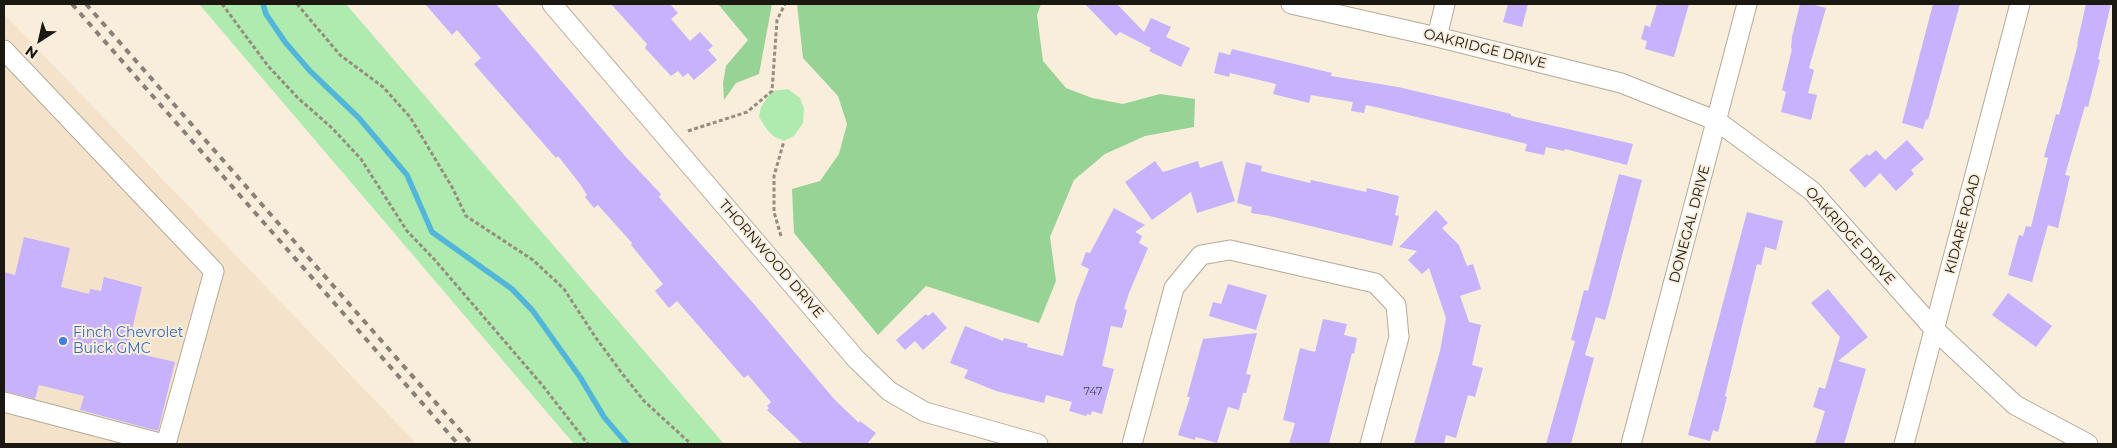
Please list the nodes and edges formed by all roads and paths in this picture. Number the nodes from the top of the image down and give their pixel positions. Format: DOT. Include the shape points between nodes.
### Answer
graph roads {
  1 [pos="222,4"];
  2 [pos="297,4"];
  3 [pos="552,4"];
  4 [pos="785,4"];
  5 [pos="1291,4"];
  6 [pos="1445,4"];
  7 [pos="1747,4"];
  8 [pos="2020,4"];
  9 [pos="1436,37"];
  10 [pos="4,50"];
  11 [pos="1717,121"];
  12 [pos="688,131"];
  13 [pos="784,141"];
  14 [pos="780,236"];
  15 [pos="1935,330"];
  16 [pos="4,402"];
  17 [pos="164,444"];
  18 [pos="588,444"];
  19 [pos="691,444"];
  20 [pos="1038,444"];
  21 [pos="1132,444"];
  22 [pos="1370,444"];
  23 [pos="1632,444"];
  24 [pos="1904,444"];
  25 [pos="2088,444"];
  1 -- 18 [label="path" via="268,66 361,159 406,231 543,386"];
  2 -- 19 [label="path" via="340,54 383,87 410,117 466,216 533,260 564,289 644,401"];
  3 -- 20 [label="street, THORNWOOD DRIVE" via="856,359 889,391 925,412"];
  4 -- 12 [label="path" via="777,20 772,91 747,112"];
  5 -- 9 [label="street, OAKRIDGE DRIVE"];
  6 -- 9 [label="street"];
  7 -- 11 [label="street, DONEGAL DRIVE"];
  8 -- 15 [label="street, KIDARE ROAD"];
  9 -- 11 [label="street, OAKRIDGE DRIVE" via="1621,83"];
  10 -- 17 [label="street" via="214,271"];
  11 -- 15 [label="street, OAKRIDGE DRIVE" via="1812,190"];
  11 -- 23 [label="street, DONEGAL DRIVE"];
  13 -- 14 [label="path" via="774,186 774,212"];
  15 -- 24 [label="street, KIDARE ROAD"];
  15 -- 25 [label="street, OAKRIDGE DRIVE" via="2015,405"];
  16 -- 17 [label="street"];
  21 -- 22 [label="street" via="1174,288 1201,255 1230,250 1375,283 1396,305 1399,337"];
}
